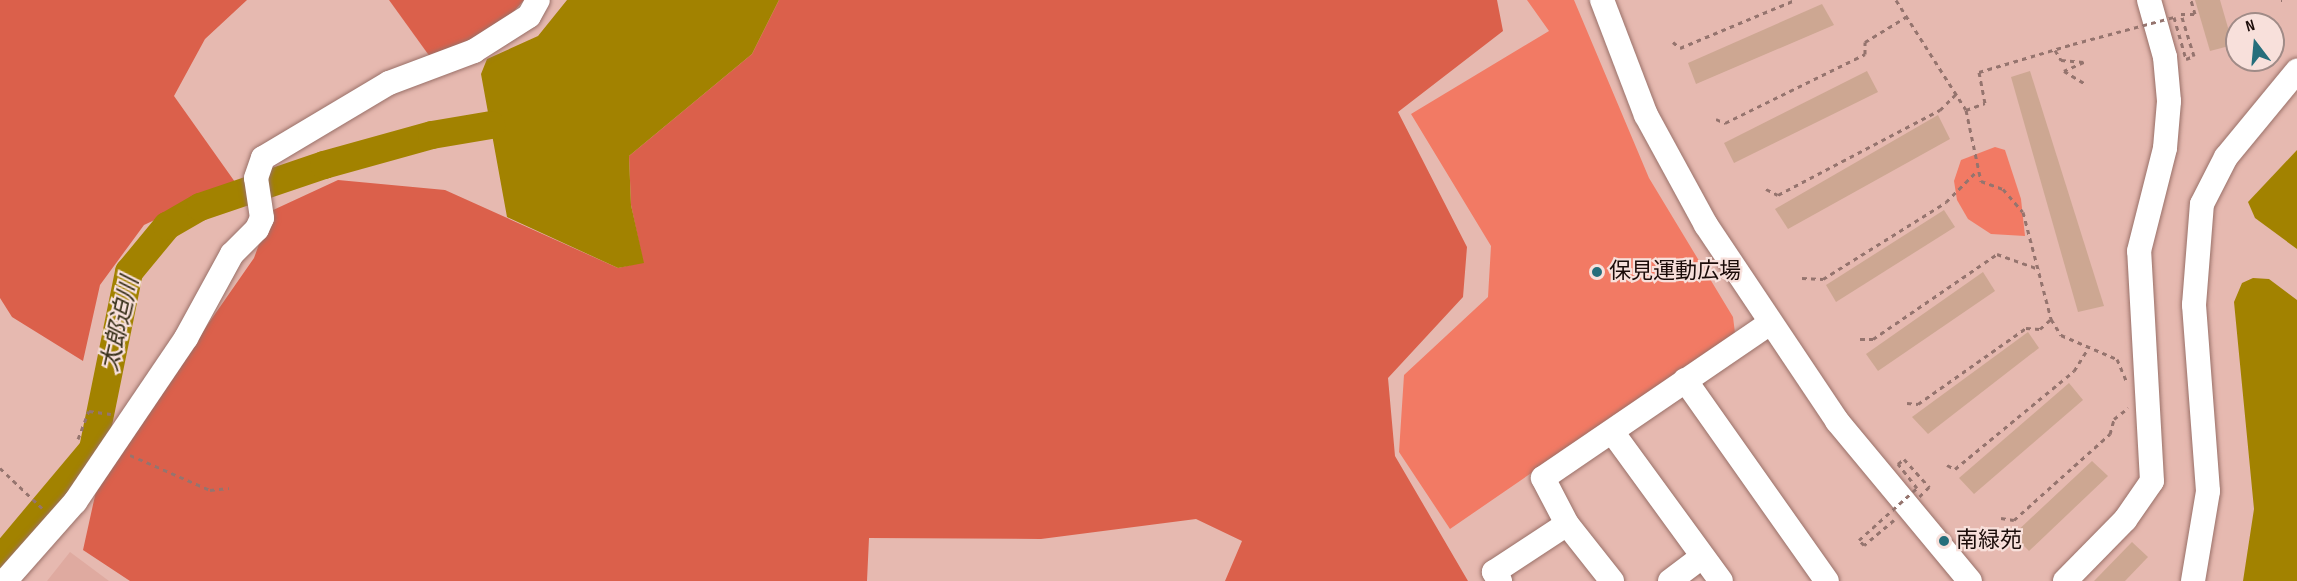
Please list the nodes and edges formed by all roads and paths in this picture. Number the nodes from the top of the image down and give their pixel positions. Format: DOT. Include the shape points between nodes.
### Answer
graph roads {
  1 [pos="538,0"];
  2 [pos="1602,0"];
  3 [pos="1795,0"];
  4 [pos="1896,0"];
  5 [pos="2149,0"];
  6 [pos="2191,0"];
  7 [pos="1906,17"];
  8 [pos="1673,42"];
  9 [pos="2055,50"];
  10 [pos="2297,71"];
  11 [pos="2084,83"];
  12 [pos="1957,92"];
  13 [pos="1966,110"];
  14 [pos="1716,119"];
  15 [pos="1977,171"];
  16 [pos="1766,189"];
  17 [pos="2038,269"];
  18 [pos="1802,278"];
  19 [pos="2051,319"];
  20 [pos="1769,324"];
  21 [pos="1860,339"];
  22 [pos="2090,347"];
  23 [pos="1685,380"];
  24 [pos="2128,388"];
  25 [pos="1907,403"];
  26 [pos="109,413"];
  27 [pos="2136,415"];
  28 [pos="1612,433"];
  29 [pos="78,439"];
  30 [pos="113,449"];
  31 [pos="1947,465"];
  32 [pos="0,468"];
  33 [pos="229,488"];
  34 [pos="1918,498"];
  35 [pos="2001,518"];
  36 [pos="1894,520"];
  37 [pos="58,523"];
  38 [pos="1568,524"];
  39 [pos="1701,558"];
  40 [pos="1956,577"];
  41 [pos="5,581"];
  42 [pos="1500,581"];
  43 [pos="1612,581"];
  44 [pos="1670,581"];
  45 [pos="1721,581"];
  46 [pos="1827,581"];
  47 [pos="2065,581"];
  48 [pos="2193,581"];
  1 -- 30 [label="street" via="529,16 474,51 389,83 290,137 263,158 256,178 262,218 232,254"];
  2 -- 20 [label="street" via="1646,115 1693,205"];
  3 -- 8 [label="path" via="1680,48"];
  4 -- 7 [label="path"];
  5 -- 47 [label="street" via="2165,57 2169,101 2165,148 2139,251 2152,481 2125,520"];
  6 -- 9 [label="path, bridge" via="2195,14 2181,14 2194,56 2186,59 2174,17"];
  7 -- 12 [label="path"];
  7 -- 14 [label="path" via="1865,42 1865,54 1725,123"];
  9 -- 11 [label="path" via="2061,60 2084,62 2064,71"];
  9 -- 13 [label="path" via="1979,72 1985,103"];
  10 -- 48 [label="street" via="2226,157 2202,204 2194,305 2208,491"];
  12 -- 13 [label="path"];
  12 -- 16 [label="path" via="1940,110 1778,195"];
  13 -- 15 [label="path" via="1978,147"];
  15 -- 17 [label="path" via="1981,181 2002,189 2023,212"];
  15 -- 18 [label="path" via="1946,202 1823,279"];
  17 -- 19 [label="path"];
  17 -- 21 [label="path" via="1997,254 1873,339"];
  19 -- 22 [label="path" via="2061,334"];
  19 -- 25 [label="path" via="2040,329 2026,328 1918,404"];
  20 -- 23 [label="street"];
  20 -- 40 [label="street"];
  22 -- 24 [label="path" via="2117,358"];
  22 -- 31 [label="path" via="2074,372 1955,469"];
  23 -- 28 [label="street"];
  23 -- 46 [label="street"];
  26 -- 29 [label="path" via="89,411"];
  27 -- 35 [label="path" via="2133,404 2114,419 2109,434 2014,520"];
  28 -- 38 [label="street" via="1543,478"];
  28 -- 39 [label="street"];
  30 -- 33 [label="path" via="210,490"];
  30 -- 37 [label="street"];
  32 -- 37 [label="path"];
  34 -- 36 [label="path, bridge" via="1929,487 1904,459 1898,465 1917,488 1859,540 1864,545"];
  37 -- 41 [label="street"];
  38 -- 42 [label="street" via="1494,572"];
  38 -- 43 [label="street"];
  39 -- 44 [label="street"];
  39 -- 45 [label="street"];
}
